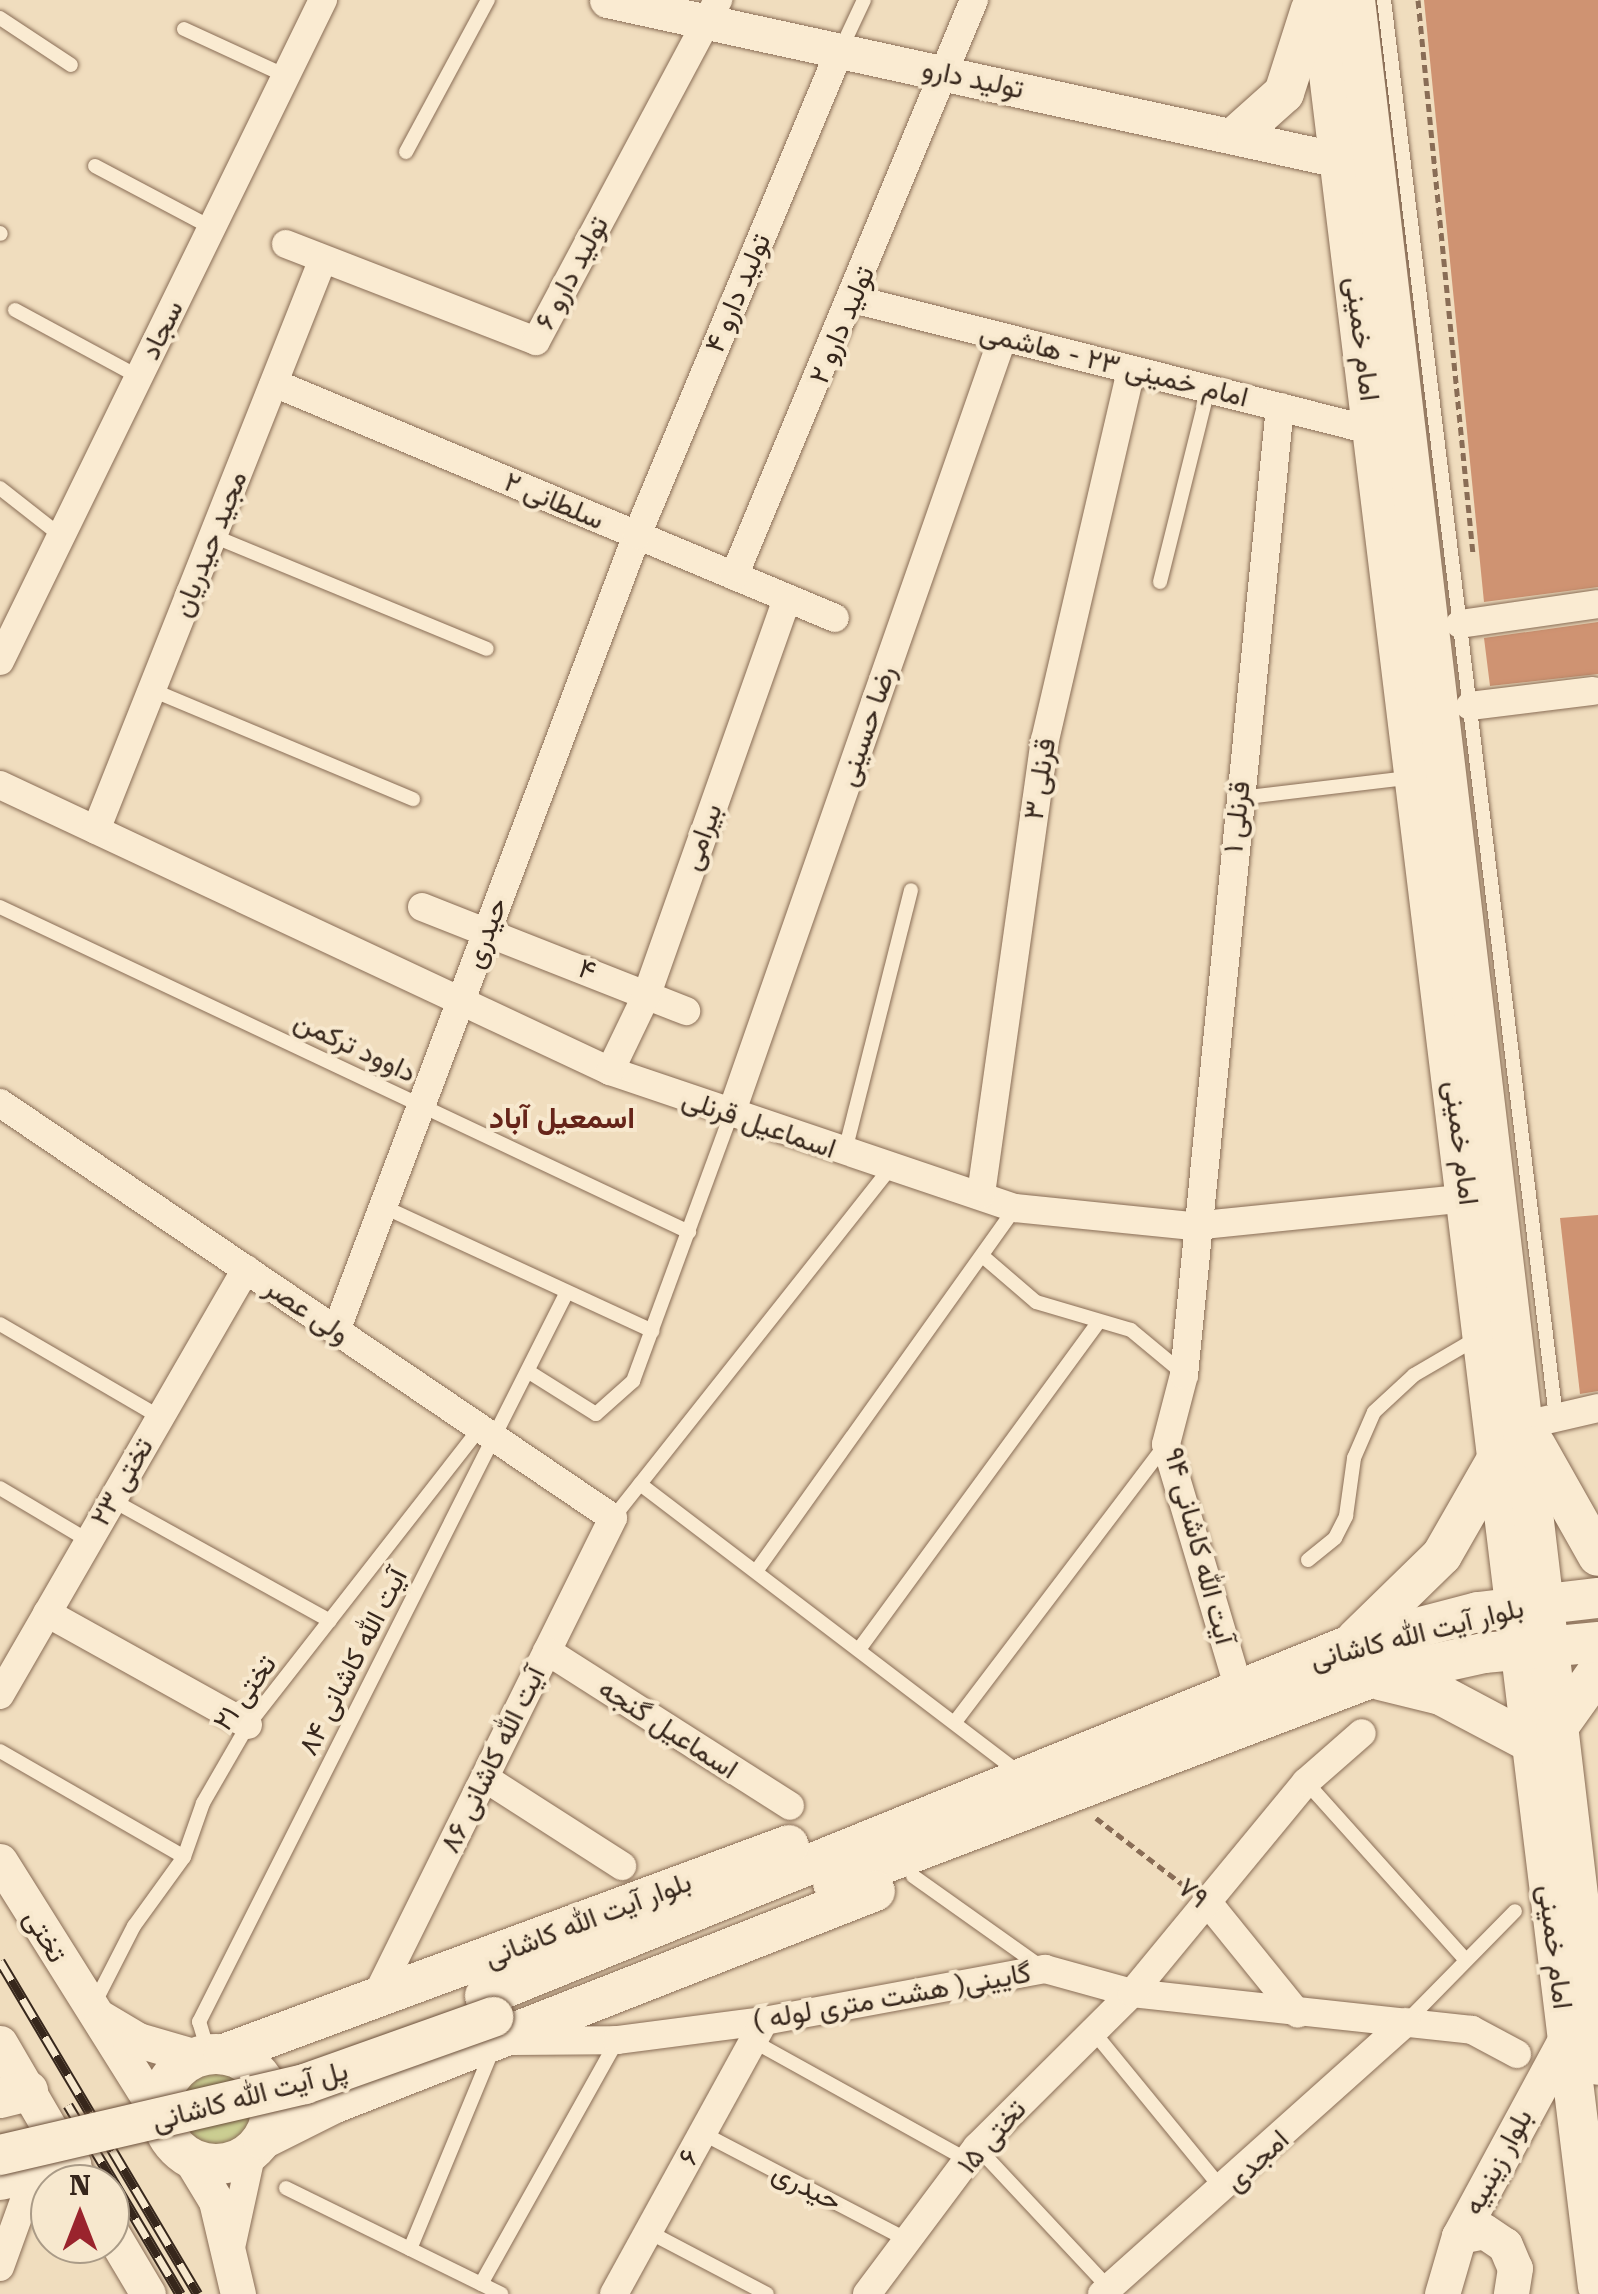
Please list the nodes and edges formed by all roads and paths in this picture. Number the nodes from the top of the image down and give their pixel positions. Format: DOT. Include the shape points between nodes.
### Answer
graph roads {
  1 [pos="323,0"];
  2 [pos="488,0"];
  3 [pos="607,0"];
  4 [pos="864,0"];
  5 [pos="974,0"];
  6 [pos="1316,0"];
  7 [pos="1355,0"];
  8 [pos="1384,0"];
  9 [pos="1418,0"];
  10 [pos="712,11"];
  11 [pos="0,18"];
  12 [pos="184,29"];
  13 [pos="840,50"];
  14 [pos="72,66"];
  15 [pos="946,73"];
  16 [pos="286,76"];
  17 [pos="1236,135"];
  18 [pos="406,152"];
  19 [pos="1340,160"];
  20 [pos="94,166"];
  21 [pos="212,228"];
  22 [pos="286,244"];
  23 [pos="323,259"];
  24 [pos="853,299"];
  25 [pos="14,310"];
  26 [pos="1003,337"];
  27 [pos="1131,370"];
  28 [pos="138,377"];
  29 [pos="274,383"];
  30 [pos="1208,389"];
  31 [pos="1280,407"];
  32 [pos="1374,431"];
  33 [pos="0,488"];
  34 [pos="636,535"];
  35 [pos="61,536"];
  36 [pos="213,536"];
  37 [pos="1474,564"];
  38 [pos="734,576"];
  39 [pos="1160,582"];
  40 [pos="787,598"];
  41 [pos="1598,604"];
  42 [pos="834,618"];
  43 [pos="1460,624"];
  44 [pos="487,649"];
  45 [pos="0,660"];
  46 [pos="152,690"];
  47 [pos="1592,691"];
  48 [pos="1470,706"];
  49 [pos="1414,777"];
  50 [pos="0,785"];
  51 [pos="1239,798"];
  52 [pos="413,799"];
  53 [pos="96,830"];
  54 [pos="911,890"];
  55 [pos="0,907"];
  56 [pos="422,907"];
  57 [pos="487,929"];
  58 [pos="646,994"];
  59 [pos="459,1004"];
  60 [pos="686,1010"];
  61 [pos="610,1071"];
  62 [pos="0,1103"];
  63 [pos="421,1106"];
  64 [pos="731,1114"];
  65 [pos="844,1153"];
  66 [pos="890,1169"];
  67 [pos="981,1194"];
  68 [pos="1468,1198"];
  69 [pos="382,1206"];
  70 [pos="1015,1208"];
  71 [pos="1193,1226"];
  72 [pos="688,1232"];
  73 [pos="986,1259"];
  74 [pos="246,1269"];
  75 [pos="565,1296"];
  76 [pos="1100,1322"];
  77 [pos="0,1324"];
  78 [pos="336,1331"];
  79 [pos="652,1331"];
  80 [pos="1484,1334"];
  81 [pos="529,1372"];
  82 [pos="1184,1375"];
  83 [pos="1598,1408"];
  84 [pos="160,1416"];
  85 [pos="1541,1421"];
  86 [pos="488,1433"];
  87 [pos="1166,1444"];
  88 [pos="1497,1459"];
  89 [pos="640,1484"];
  90 [pos="0,1488"];
  91 [pos="112,1500"];
  92 [pos="613,1518"];
  93 [pos="88,1541"];
  94 [pos="1598,1556"];
  95 [pos="1308,1560"];
  96 [pos="757,1570"];
  97 [pos="1598,1598"];
  98 [pos="1528,1605"];
  99 [pos="47,1613"];
  100 [pos="330,1621"];
  101 [pos="1598,1642"];
  102 [pos="1348,1646"];
  103 [pos="1532,1647"];
  104 [pos="860,1648"];
  105 [pos="547,1651"];
  106 [pos="1598,1671"];
  107 [pos="1372,1678"];
  108 [pos="1238,1686"];
  109 [pos="0,1695"];
  110 [pos="954,1722"];
  111 [pos="248,1726"];
  112 [pos="1362,1733"];
  113 [pos="1542,1736"];
  114 [pos="0,1751"];
  115 [pos="1021,1774"];
  116 [pos="484,1778"];
  117 [pos="1306,1782"];
  118 [pos="1066,1794"];
  119 [pos="790,1806"];
  120 [pos="964,1816"];
  121 [pos="184,1857"];
  122 [pos="0,1861"];
  123 [pos="622,1866"];
  124 [pos="913,1876"];
  125 [pos="1209,1904"];
  126 [pos="1515,1911"];
  127 [pos="1464,1958"];
  128 [pos="1045,1969"];
  129 [pos="1132,1993"];
  130 [pos="374,2001"];
  131 [pos="91,2012"];
  132 [pos="1298,2014"];
  133 [pos="492,2018"];
  134 [pos="1406,2022"];
  135 [pos="304,2028"];
  136 [pos="1092,2030"];
  137 [pos="758,2031"];
  138 [pos="617,2040"];
  139 [pos="0,2044"];
  140 [pos="1588,2046"];
  141 [pos="1517,2054"];
  142 [pos="210,2055"];
  143 [pos="14,2095"];
  144 [pos="335,2102"];
  145 [pos="160,2116"];
  146 [pos="0,2130"];
  147 [pos="702,2133"];
  148 [pos="258,2145"];
  149 [pos="972,2154"];
  150 [pos="190,2158"];
  151 [pos="36,2164"];
  152 [pos="62,2164"];
  153 [pos="286,2188"];
  154 [pos="1224,2191"];
  155 [pos="30,2192"];
  156 [pos="648,2232"];
  157 [pos="1459,2236"];
  158 [pos="912,2242"];
  159 [pos="410,2249"];
  160 [pos="130,2264"];
  161 [pos="0,2266"];
  162 [pos="481,2284"];
  163 [pos="1598,2286"];
  164 [pos="234,2287"];
  165 [pos="1105,2291"];
  166 [pos="148,2294"];
  167 [pos="501,2294"];
  168 [pos="614,2294"];
  169 [pos="767,2294"];
  170 [pos="867,2294"];
  171 [pos="1442,2294"];
  172 [pos="1512,2294"];
  1 -- 16 [label="street, سجاد"];
  2 -- 18 [label="lane"];
  3 -- 10 [label="street, تولید دارو"];
  4 -- 13 [label="lane"];
  5 -- 15 [label="street, تولید دارو ۲"];
  6 -- 17 [label="main road" via="1284,93"];
  6 -- 19 [label="main road, امام خمینی"];
  7 -- 85 [label="main road, امام خمینی"];
  8 -- 43 [label="lane, امام خمینی"];
  9 -- 37 [label="path"];
  10 -- 13 [label="street, تولید دارو"];
  10 -- 23 [label="street, تولید دارو ۶" via="536,341"];
  11 -- 14 [label="lane"];
  12 -- 16 [label="lane"];
  13 -- 15 [label="street, تولید دارو"];
  13 -- 34 [label="street, تولید دارو ۴"];
  15 -- 17 [label="street, تولید دارو"];
  15 -- 24 [label="street, تولید دارو ۲"];
  16 -- 21 [label="street, سجاد"];
  17 -- 19 [label="street, تولید دارو"];
  19 -- 32 [label="main road, امام خمینی"];
  20 -- 21 [label="lane"];
  21 -- 28 [label="street, سجاد"];
  22 -- 23 [label="street, تولید دارو ۶"];
  23 -- 29 [label="street, مجید حیدریان"];
  24 -- 26 [label="street, امام خمینی ۲۳ - هاشمی"];
  24 -- 38 [label="street, تولید دارو ۲"];
  25 -- 28 [label="lane"];
  26 -- 27 [label="street, امام خمینی ۲۳ - هاشمی"];
  26 -- 64 [label="street, رضا حسینی"];
  27 -- 30 [label="street, امام خمینی ۲۳ - هاشمی"];
  27 -- 67 [label="street, قرنلی ۳" via="1045,740"];
  28 -- 35 [label="street, سجاد"];
  29 -- 34 [label="street, ۲ سلطانی"];
  29 -- 36 [label="street, مجید حیدریان"];
  30 -- 31 [label="street, امام خمینی ۲۳ - هاشمی"];
  30 -- 39 [label="lane"];
  31 -- 32 [label="street, امام خمینی ۲۳ - هاشمی"];
  31 -- 51 [label="street, قرنلی ۱"];
  32 -- 49 [label="main road, امام خمینی"];
  33 -- 35 [label="lane"];
  34 -- 38 [label="street, ۲ سلطانی"];
  34 -- 57 [label="street, حیدری"];
  35 -- 45 [label="street, سجاد"];
  36 -- 44 [label="lane"];
  36 -- 46 [label="street, مجید حیدریان"];
  38 -- 40 [label="street, ۲ سلطانی"];
  40 -- 42 [label="street, ۲ سلطانی"];
  40 -- 58 [label="street, بیرامی"];
  41 -- 43 [label="street"];
  43 -- 48 [label="lane, امام خمینی"];
  46 -- 52 [label="lane"];
  46 -- 53 [label="street, مجید حیدریان"];
  47 -- 48 [label="street"];
  48 -- 85 [label="lane, امام خمینی"];
  49 -- 51 [label="lane"];
  49 -- 68 [label="main road, امام خمینی"];
  50 -- 53 [label="street, اسماعیل قرنلی"];
  51 -- 71 [label="street, قرنلی ۱"];
  53 -- 59 [label="street, اسماعیل قرنلی"];
  54 -- 65 [label="lane"];
  55 -- 63 [label="lane, داوود ترکمن"];
  56 -- 57 [label="street, ۴"];
  57 -- 58 [label="street, ۴"];
  57 -- 59 [label="street, حیدری"];
  58 -- 60 [label="street, ۴"];
  58 -- 61 [label="street, بیرامی"];
  59 -- 61 [label="street, اسماعیل قرنلی"];
  59 -- 63 [label="street, حیدری"];
  61 -- 64 [label="street, اسماعیل قرنلی"];
  62 -- 74 [label="street, ولی عصر"];
  63 -- 69 [label="street, حیدری"];
  63 -- 72 [label="lane, داوود ترکمن"];
  64 -- 65 [label="street, اسماعیل قرنلی"];
  64 -- 72 [label="lane"];
  65 -- 66 [label="street, اسماعیل قرنلی"];
  66 -- 67 [label="street, اسماعیل قرنلی"];
  66 -- 89 [label="lane"];
  67 -- 70 [label="street, اسماعیل قرنلی"];
  68 -- 71 [label="street, اسماعیل قرنلی"];
  68 -- 80 [label="main road, امام خمینی"];
  69 -- 75 [label="lane"];
  69 -- 78 [label="street, حیدری"];
  70 -- 71 [label="street, اسماعیل قرنلی"];
  70 -- 73 [label="lane"];
  71 -- 82 [label="street, آیت الله کاشانی ۹۴"];
  72 -- 79 [label="lane"];
  73 -- 76 [label="lane" via="1036,1302"];
  73 -- 96 [label="lane"];
  74 -- 78 [label="street, ولی عصر"];
  74 -- 84 [label="street, تختی ۲۳"];
  75 -- 79 [label="lane"];
  75 -- 81 [label="lane, آیت الله کاشانی ۸۴"];
  76 -- 82 [label="lane" via="1131,1330"];
  76 -- 104 [label="lane"];
  77 -- 84 [label="lane"];
  78 -- 86 [label="street, ولی عصر"];
  79 -- 81 [label="lane" via="633,1381 596,1414"];
  80 -- 88 [label="main road, امام خمینی"];
  80 -- 95 [label="lane" via="1414,1375 1374,1412 1354,1458 1336,1538"];
  81 -- 86 [label="lane, آیت الله کاشانی ۸۴"];
  82 -- 87 [label="street, آیت الله کاشانی ۹۴"];
  83 -- 85 [label="street"];
  84 -- 91 [label="street, تختی ۲۳"];
  85 -- 94 [label="main road"];
  85 -- 98 [label="main road, امام خمینی"];
  86 -- 92 [label="street, ولی عصر"];
  86 -- 100 [label="lane, تختی ۲۱"];
  86 -- 142 [label="lane, آیت الله کاشانی ۸۴" via="199,2022"];
  87 -- 108 [label="street, آیت الله کاشانی ۹۴"];
  87 -- 110 [label="lane"];
  88 -- 98 [label="main road, امام خمینی"];
  88 -- 102 [label="main road" via="1442,1555"];
  89 -- 92 [label="lane"];
  89 -- 96 [label="lane"];
  90 -- 93 [label="lane"];
  91 -- 93 [label="street, تختی ۲۳"];
  91 -- 100 [label="lane"];
  92 -- 105 [label="street, آیت الله کاشانی ۸۶"];
  93 -- 99 [label="street, تختی ۲۳"];
  96 -- 104 [label="lane"];
  97 -- 98 [label="main road, بلوار آیت الله کاشانی"];
  98 -- 102 [label="main road, بلوار آیت الله کاشانی"];
  98 -- 103 [label="main road, امام خمینی"];
  99 -- 109 [label="street, تختی ۲۳"];
  99 -- 111 [label="street"];
  100 -- 111 [label="lane, تختی ۲۱"];
  101 -- 103 [label="main road, بلوار آیت الله کاشانی"];
  102 -- 108 [label="main road, بلوار آیت الله کاشانی"];
  103 -- 107 [label="main road, بلوار آیت الله کاشانی"];
  103 -- 113 [label="main road, امام خمینی"];
  104 -- 110 [label="lane"];
  105 -- 116 [label="street, آیت الله کاشانی ۸۶"];
  105 -- 119 [label="street, اسماعیل گنجه"];
  106 -- 113 [label="main road"];
  107 -- 113 [label="main road" via="1441,1695"];
  107 -- 118 [label="main road, بلوار آیت الله کاشانی"];
  108 -- 115 [label="main road, بلوار آیت الله کاشانی"];
  110 -- 115 [label="lane"];
  111 -- 121 [label="lane, تختی ۲۱" via="204,1803"];
  112 -- 117 [label="street, تختی ۱۵"];
  113 -- 140 [label="main road, امام خمینی"];
  114 -- 121 [label="lane"];
  115 -- 120 [label="main road, بلوار آیت الله کاشانی"];
  116 -- 123 [label="street"];
  116 -- 130 [label="street, آیت الله کاشانی ۸۶"];
  117 -- 125 [label="street, تختی ۱۵"];
  117 -- 127 [label="lane"];
  118 -- 120 [label="main road, بلوار آیت الله کاشانی"];
  118 -- 125 [label="path, ۷۹"];
  120 -- 124 [label="main road, بلوار آیت الله کاشانی"];
  120 -- 130 [label="main road, بلوار آیت الله کاشانی" via="845,1824"];
  120 -- 133 [label="main road, بلوار آیت الله کاشانی"];
  121 -- 131 [label="lane, تختی ۲۱" via="134,1926"];
  122 -- 131 [label="street, تختی"];
  124 -- 128 [label="lane"];
  124 -- 133 [label="main road, بلوار آیت الله کاشانی"];
  125 -- 129 [label="street, تختی ۱۵"];
  125 -- 132 [label="street, ۷۹"];
  126 -- 127 [label="lane"];
  127 -- 134 [label="lane"];
  128 -- 129 [label="street, گایینی( هشت متری لوله )"];
  128 -- 137 [label="street, گایینی( هشت متری لوله )"];
  129 -- 132 [label="street, گایینی( هشت متری لوله )"];
  129 -- 136 [label="street, تختی ۱۵"];
  130 -- 135 [label="main road, بلوار آیت الله کاشانی"];
  131 -- 142 [label="street" via="138,2040"];
  131 -- 145 [label="street, تختی"];
  132 -- 134 [label="street, گایینی( هشت متری لوله )"];
  133 -- 138 [label="street, گایینی( هشت متری لوله )"];
  133 -- 144 [label="main road, بلوار آیت الله کاشانی"];
  133 -- 146 [label="main road, پل آیت الله کاشانی"];
  133 -- 152 [label="main road, پل آیت الله کاشانی, bridge"];
  133 -- 159 [label="lane"];
  134 -- 141 [label="street, گایینی( هشت متری لوله )" via="1472,2030"];
  134 -- 154 [label="street, امجدی"];
  135 -- 142 [label="main road, بلوار آیت الله کاشانی"];
  135 -- 144 [label="main road" via="286,2060 288,2078 316,2102"];
  136 -- 149 [label="street, تختی ۱۵"];
  136 -- 154 [label="lane"];
  137 -- 138 [label="street, گایینی( هشت متری لوله )"];
  137 -- 147 [label="street, ۶"];
  137 -- 149 [label="lane"];
  138 -- 162 [label="lane"];
  139 -- 143 [label="street"];
  140 -- 157 [label="street, بلوار زینبیه"];
  140 -- 163 [label="main road, امام خمینی"];
  142 -- 145 [label="main road" via="168,2080"];
  142 -- 148 [label="main road" via="252,2067 270,2094"];
  143 -- 151 [label="street"];
  144 -- 148 [label="main road, بلوار آیت الله کاشانی"];
  145 -- 150 [label="main road" via="170,2140"];
  147 -- 156 [label="street, ۶"];
  147 -- 158 [label="lane, حیدری"];
  148 -- 150 [label="main road" via="222,2164"];
  148 -- 164 [label="street" via="235,2205"];
  149 -- 158 [label="street, تختی ۱۵"];
  149 -- 165 [label="lane"];
  150 -- 164 [label="street" via="216,2201"];
  153 -- 159 [label="lane"];
  154 -- 165 [label="street, امجدی"];
  155 -- 161 [label="street"];
  156 -- 168 [label="street, ۶"];
  156 -- 169 [label="lane"];
  157 -- 171 [label="street, بلوار زینبیه"];
  157 -- 172 [label="street" via="1484,2231 1505,2245 1515,2268"];
  158 -- 170 [label="street, تختی ۱۵"];
  159 -- 162 [label="lane"];
  160 -- 166 [label="street"];
  162 -- 167 [label="lane"];
}
